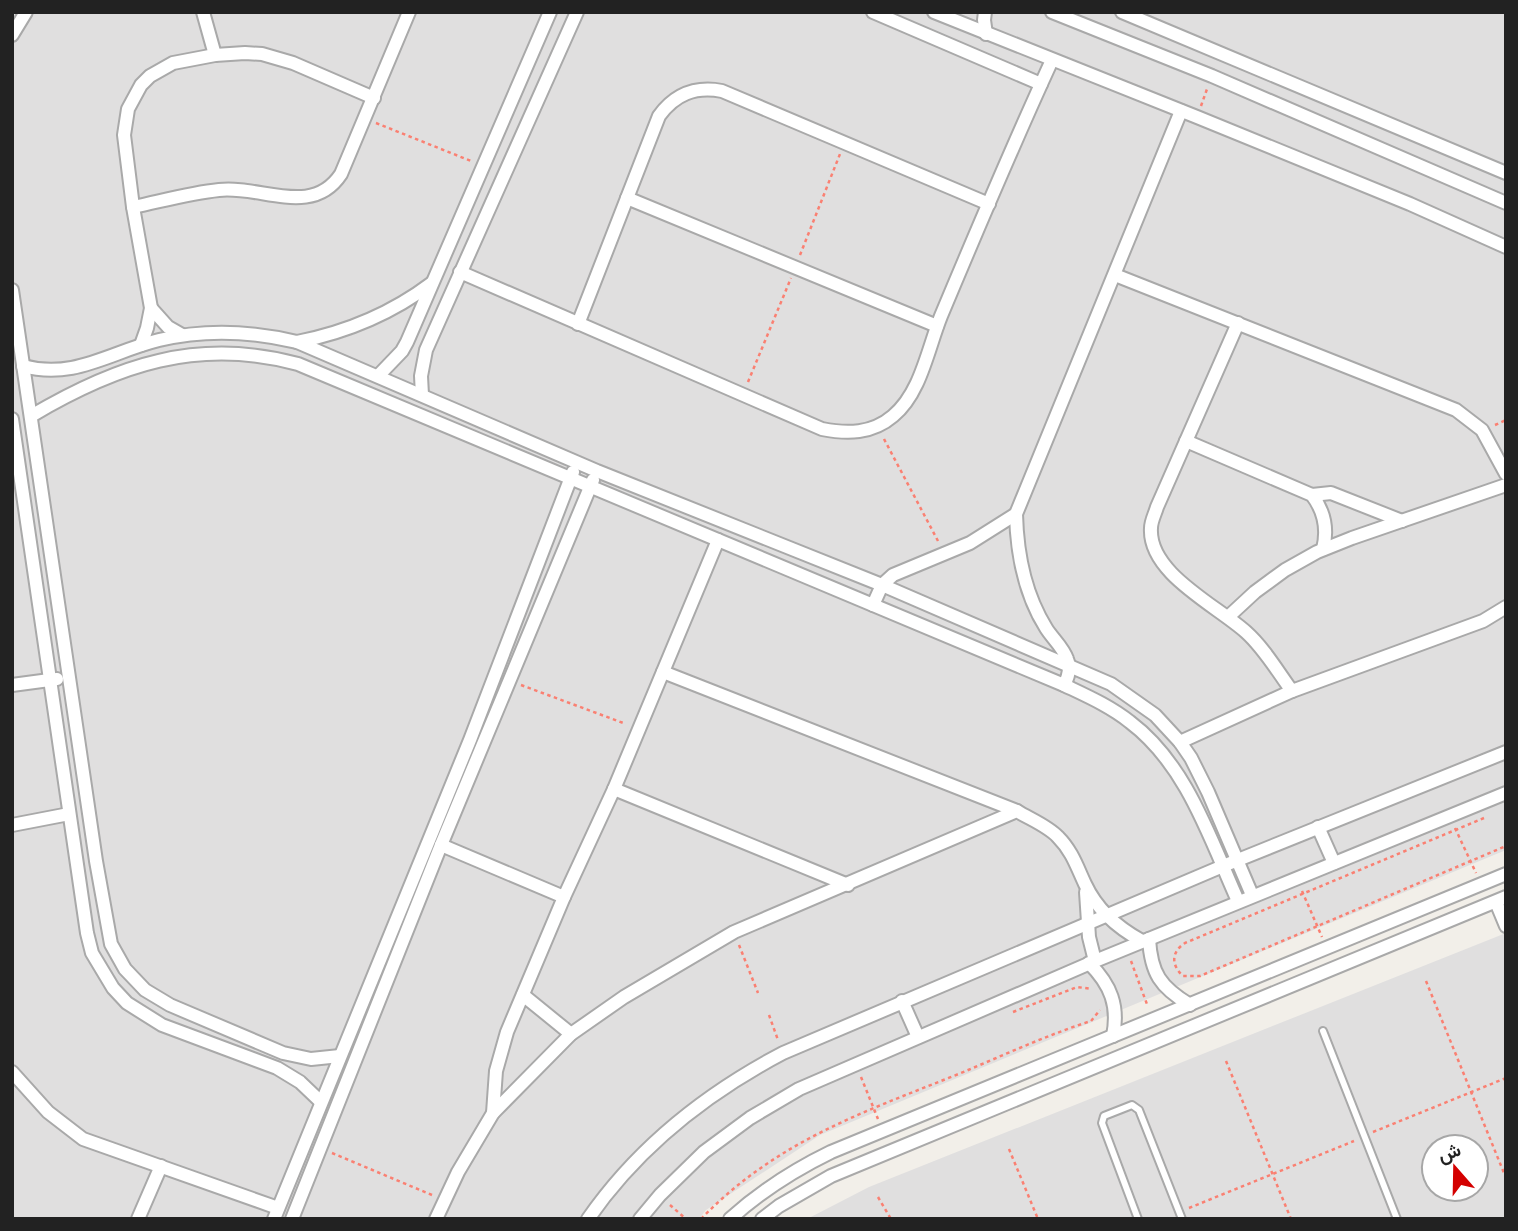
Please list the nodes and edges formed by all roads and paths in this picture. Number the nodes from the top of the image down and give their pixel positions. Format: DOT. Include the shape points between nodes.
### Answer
graph roads {
  1 [pos="26,12"];
  2 [pos="202,12"];
  3 [pos="409,12"];
  4 [pos="550,12"];
  5 [pos="576,12"];
  6 [pos="873,12"];
  7 [pos="934,12"];
  8 [pos="985,12"];
  9 [pos="1052,12"];
  10 [pos="1122,12"];
  11 [pos="986,34"];
  12 [pos="12,35"];
  13 [pos="215,55"];
  14 [pos="1052,60"];
  15 [pos="1212,76"];
  16 [pos="1281,77"];
  17 [pos="1041,84"];
  18 [pos="374,98"];
  19 [pos="1270,101"];
  20 [pos="1181,111"];
  21 [pos="1197,117"];
  22 [pos="365,118"];
  23 [pos="484,166"];
  24 [pos="1506,173"];
  25 [pos="627,198"];
  26 [pos="1506,203"];
  27 [pos="989,204"];
  28 [pos="133,207"];
  29 [pos="1506,247"];
  30 [pos="460,272"];
  31 [pos="1115,275"];
  32 [pos="432,283"];
  33 [pos="12,290"];
  34 [pos="427,296"];
  35 [pos="446,304"];
  36 [pos="151,307"];
  37 [pos="14,320"];
  38 [pos="1238,323"];
  39 [pos="578,324"];
  40 [pos="937,327"];
  41 [pos="182,335"];
  42 [pos="298,342"];
  43 [pos="141,345"];
  44 [pos="23,366"];
  45 [pos="378,376"];
  46 [pos="422,395"];
  47 [pos="31,416"];
  48 [pos="12,419"];
  49 [pos="877,426"];
  50 [pos="1186,442"];
  51 [pos="576,462"];
  52 [pos="597,471"];
  53 [pos="1506,474"];
  54 [pos="570,478"];
  55 [pos="1506,485"];
  56 [pos="590,486"];
  57 [pos="1312,495"];
  58 [pos="1016,514"];
  59 [pos="1402,521"];
  60 [pos="718,540"];
  61 [pos="1323,549"];
  62 [pos="945,555"];
  63 [pos="881,585"];
  64 [pos="873,605"];
  65 [pos="1506,607"];
  66 [pos="1228,617"];
  67 [pos="1069,666"];
  68 [pos="663,672"];
  69 [pos="69,677"];
  70 [pos="50,680"];
  71 [pos="510,681"];
  72 [pos="12,685"];
  73 [pos="1065,685"];
  74 [pos="1292,691"];
  75 [pos="639,729"];
  76 [pos="1180,742"];
  77 [pos="1506,752"];
  78 [pos="614,789"];
  79 [pos="1506,793"];
  80 [pos="1017,811"];
  81 [pos="69,814"];
  82 [pos="1493,814"];
  83 [pos="1450,816"];
  84 [pos="12,825"];
  85 [pos="1318,827"];
  86 [pos="1456,830"];
  87 [pos="441,845"];
  88 [pos="1506,846"];
  89 [pos="1237,860"];
  90 [pos="1470,861"];
  91 [pos="1334,863"];
  92 [pos="1223,866"];
  93 [pos="1506,874"];
  94 [pos="1296,879"];
  95 [pos="1480,884"];
  96 [pos="848,885"];
  97 [pos="1085,885"];
  98 [pos="1303,893"];
  99 [pos="1252,895"];
  100 [pos="564,897"];
  101 [pos="1501,899"];
  102 [pos="1238,901"];
  103 [pos="1107,916"];
  104 [pos="1089,924"];
  105 [pos="1317,925"];
  106 [pos="1506,926"];
  107 [pos="734,932"];
  108 [pos="1146,940"];
  109 [pos="1126,948"];
  110 [pos="1327,948"];
  111 [pos="1092,962"];
  112 [pos="1426,981"];
  113 [pos="1096,992"];
  114 [pos="758,993"];
  115 [pos="523,995"];
  116 [pos="902,1001"];
  117 [pos="1190,1004"];
  118 [pos="1101,1007"];
  119 [pos="1013,1012"];
  120 [pos="769,1015"];
  121 [pos="1153,1020"];
  122 [pos="1323,1031"];
  123 [pos="571,1034"];
  124 [pos="1113,1036"];
  125 [pos="918,1037"];
  126 [pos="271,1048"];
  127 [pos="783,1053"];
  128 [pos="340,1056"];
  129 [pos="1226,1061"];
  130 [pos="265,1064"];
  131 [pos="856,1064"];
  132 [pos="12,1072"];
  133 [pos="1506,1078"];
  134 [pos="1472,1092"];
  135 [pos="321,1102"];
  136 [pos="874,1108"];
  137 [pos="493,1112"];
  138 [pos="883,1131"];
  139 [pos="1365,1136"];
  140 [pos="320,1148"];
  141 [pos="1009,1149"];
  142 [pos="160,1166"];
  143 [pos="1272,1174"];
  144 [pos="1506,1178"];
  145 [pos="878,1197"];
  146 [pos="445,1201"];
  147 [pos="663,1211"];
  148 [pos="276,1214"];
  149 [pos="1180,1215"];
  150 [pos="138,1219"];
  151 [pos="292,1219"];
  152 [pos="436,1219"];
  153 [pos="588,1219"];
  154 [pos="640,1219"];
  155 [pos="686,1219"];
  156 [pos="701,1219"];
  157 [pos="730,1219"];
  158 [pos="762,1219"];
  159 [pos="891,1219"];
  160 [pos="1038,1219"];
  161 [pos="1138,1219"];
  162 [pos="1291,1219"];
  163 [pos="1398,1219"];
  1 -- 12 [label="street"];
  2 -- 13 [label="street"];
  3 -- 18 [label="street"];
  4 -- 23 [label="street"];
  5 -- 30 [label="street"];
  6 -- 17 [label="street"];
  7 -- 11 [label="street"];
  8 -- 11 [label="street"];
  9 -- 15 [label="street"];
  10 -- 16 [label="street"];
  11 -- 14 [label="street"];
  13 -- 18 [label="street" via="277,58"];
  13 -- 28 [label="street" via="161,68 133,97 124,135"];
  14 -- 17 [label="street"];
  14 -- 20 [label="street"];
  15 -- 19 [label="street"];
  15 -- 21 [label="path"];
  16 -- 19 [label="street"];
  16 -- 24 [label="street"];
  17 -- 27 [label="street"];
  18 -- 22 [label="street"];
  19 -- 26 [label="street"];
  20 -- 21 [label="street"];
  20 -- 31 [label="street"];
  21 -- 29 [label="street"];
  22 -- 23 [label="path"];
  22 -- 28 [label="street" via="341,174 319,194 299,199 251,190 220,190"];
  23 -- 32 [label="street"];
  25 -- 27 [label="street" via="666,106 686,93 710,89"];
  25 -- 39 [label="street"];
  25 -- 40 [label="street"];
  27 -- 40 [label="street"];
  28 -- 36 [label="street"];
  30 -- 35 [label="street"];
  30 -- 39 [label="street"];
  31 -- 38 [label="street"];
  31 -- 58 [label="street"];
  32 -- 34 [label="street"];
  32 -- 42 [label="street" via="369,322"];
  33 -- 37 [label="street"];
  34 -- 35 [label="street"];
  34 -- 45 [label="street" via="402,351"];
  35 -- 46 [label="street" via="422,363"];
  36 -- 41 [label="street"];
  36 -- 43 [label="street"];
  37 -- 44 [label="street"];
  38 -- 50 [label="street"];
  38 -- 53 [label="street" via="1456,410 1482,430"];
  39 -- 49 [label="street" via="822,429 841,433"];
  40 -- 49 [label="street" via="906,403"];
  41 -- 42 [label="street" via="235,332"];
  41 -- 43 [label="street"];
  42 -- 45 [label="street"];
  43 -- 44 [label="street" via="67,370"];
  44 -- 47 [label="street"];
  45 -- 46 [label="street"];
  46 -- 51 [label="street"];
  47 -- 54 [label="street" via="88,385 160,359 202,353 261,355 298,364"];
  47 -- 69 [label="street"];
  48 -- 70 [label="street"];
  49 -- 62 [label="path"];
  50 -- 57 [label="street"];
  50 -- 66 [label="street" via="1151,526 1153,547 1176,578"];
  51 -- 52 [label="street"];
  51 -- 54 [label="street"];
  52 -- 56 [label="street"];
  52 -- 63 [label="street"];
  54 -- 56 [label="street"];
  54 -- 128 [label="street" via="470,740"];
  55 -- 59 [label="street"];
  56 -- 60 [label="street"];
  56 -- 71 [label="street"];
  57 -- 59 [label="street" via="1331,493"];
  57 -- 61 [label="street" via="1325,521"];
  58 -- 62 [label="street"];
  58 -- 67 [label="street" via="1026,584"];
  59 -- 61 [label="street"];
  60 -- 64 [label="street"];
  60 -- 68 [label="street"];
  61 -- 66 [label="street" via="1285,570"];
  62 -- 63 [label="street" via="900,571"];
  63 -- 64 [label="street"];
  63 -- 67 [label="street"];
  64 -- 73 [label="street"];
  65 -- 74 [label="street" via="1483,621"];
  66 -- 74 [label="street" via="1248,634"];
  67 -- 73 [label="street"];
  67 -- 76 [label="street" via="1127,693"];
  68 -- 75 [label="street"];
  68 -- 80 [label="street"];
  69 -- 70 [label="street"];
  69 -- 126 [label="street" via="102,896 117,957 134,980 157,998"];
  70 -- 72 [label="street"];
  70 -- 81 [label="street"];
  71 -- 75 [label="path"];
  71 -- 87 [label="street"];
  73 -- 92 [label="street" via="1116,712 1161,751 1184,784"];
  74 -- 76 [label="street"];
  75 -- 78 [label="street"];
  76 -- 89 [label="street" via="1200,775"];
  77 -- 85 [label="street"];
  78 -- 96 [label="street"];
  78 -- 100 [label="street"];
  79 -- 83 [label="street"];
  80 -- 96 [label="street"];
  80 -- 97 [label="street" via="1057,835 1070,851"];
  81 -- 84 [label="street"];
  81 -- 130 [label="street" via="92,953 113,988 127,1003 162,1025"];
  82 -- 86 [label="path"];
  83 -- 86 [label="path"];
  83 -- 91 [label="street"];
  85 -- 89 [label="street"];
  85 -- 91 [label="street"];
  86 -- 90 [label="path"];
  86 -- 98 [label="path"];
  87 -- 100 [label="street"];
  87 -- 140 [label="street"];
  88 -- 90 [label="path"];
  89 -- 92 [label="street"];
  89 -- 99 [label="street"];
  90 -- 95 [label="path"];
  90 -- 105 [label="path"];
  91 -- 94 [label="street"];
  92 -- 102 [label="street"];
  92 -- 103 [label="street"];
  93 -- 95 [label="street"];
  94 -- 98 [label="path"];
  94 -- 99 [label="street"];
  95 -- 110 [label="street"];
  96 -- 107 [label="street"];
  97 -- 103 [label="street"];
  97 -- 104 [label="street"];
  98 -- 105 [label="path"];
  98 -- 105 [label="path" via="1185,943 1174,956 1176,968 1194,977"];
  99 -- 102 [label="street"];
  100 -- 115 [label="street"];
  101 -- 106 [label="street"];
  101 -- 158 [label="street" via="831,1176"];
  102 -- 108 [label="street"];
  103 -- 104 [label="street"];
  103 -- 108 [label="street"];
  104 -- 111 [label="street"];
  104 -- 116 [label="street"];
  105 -- 110 [label="path"];
  107 -- 114 [label="path"];
  107 -- 123 [label="street"];
  108 -- 109 [label="street"];
  108 -- 117 [label="street" via="1158,979"];
  109 -- 111 [label="street"];
  109 -- 121 [label="path"];
  110 -- 117 [label="street"];
  111 -- 124 [label="street" via="1116,1008"];
  111 -- 125 [label="street"];
  112 -- 134 [label="path"];
  113 -- 119 [label="path" via="1077,987"];
  115 -- 123 [label="street"];
  115 -- 137 [label="street" via="501,1051"];
  116 -- 125 [label="street"];
  116 -- 127 [label="street"];
  117 -- 121 [label="street"];
  118 -- 136 [label="path" via="1091,1021"];
  120 -- 127 [label="path"];
  121 -- 124 [label="street"];
  122 -- 139 [label="lane"];
  123 -- 137 [label="street"];
  124 -- 138 [label="street"];
  125 -- 131 [label="street"];
  126 -- 128 [label="street" via="311,1059"];
  126 -- 130 [label="street"];
  127 -- 153 [label="street" via="730,1083 680,1120 634,1162"];
  128 -- 135 [label="street"];
  129 -- 143 [label="path"];
  130 -- 135 [label="street" via="289,1075"];
  131 -- 136 [label="path"];
  131 -- 154 [label="street" via="799,1089 750,1118 705,1152"];
  132 -- 142 [label="street" via="48,1112 83,1139"];
  133 -- 134 [label="path"];
  134 -- 139 [label="path"];
  134 -- 144 [label="path"];
  135 -- 148 [label="street"];
  136 -- 138 [label="path"];
  136 -- 156 [label="path" via="821,1130 771,1159"];
  137 -- 146 [label="street"];
  138 -- 157 [label="street" via="801,1167"];
  139 -- 143 [label="path"];
  139 -- 163 [label="lane"];
  140 -- 146 [label="path"];
  140 -- 151 [label="street"];
  141 -- 160 [label="path"];
  142 -- 148 [label="street"];
  142 -- 150 [label="street"];
  143 -- 149 [label="path"];
  143 -- 162 [label="path"];
  145 -- 159 [label="path"];
  146 -- 152 [label="street"];
  147 -- 155 [label="path" via="670,1204"];
  149 -- 161 [label="lane" via="1139,1110 1132,1105 1104,1116 1102,1123"];
}
